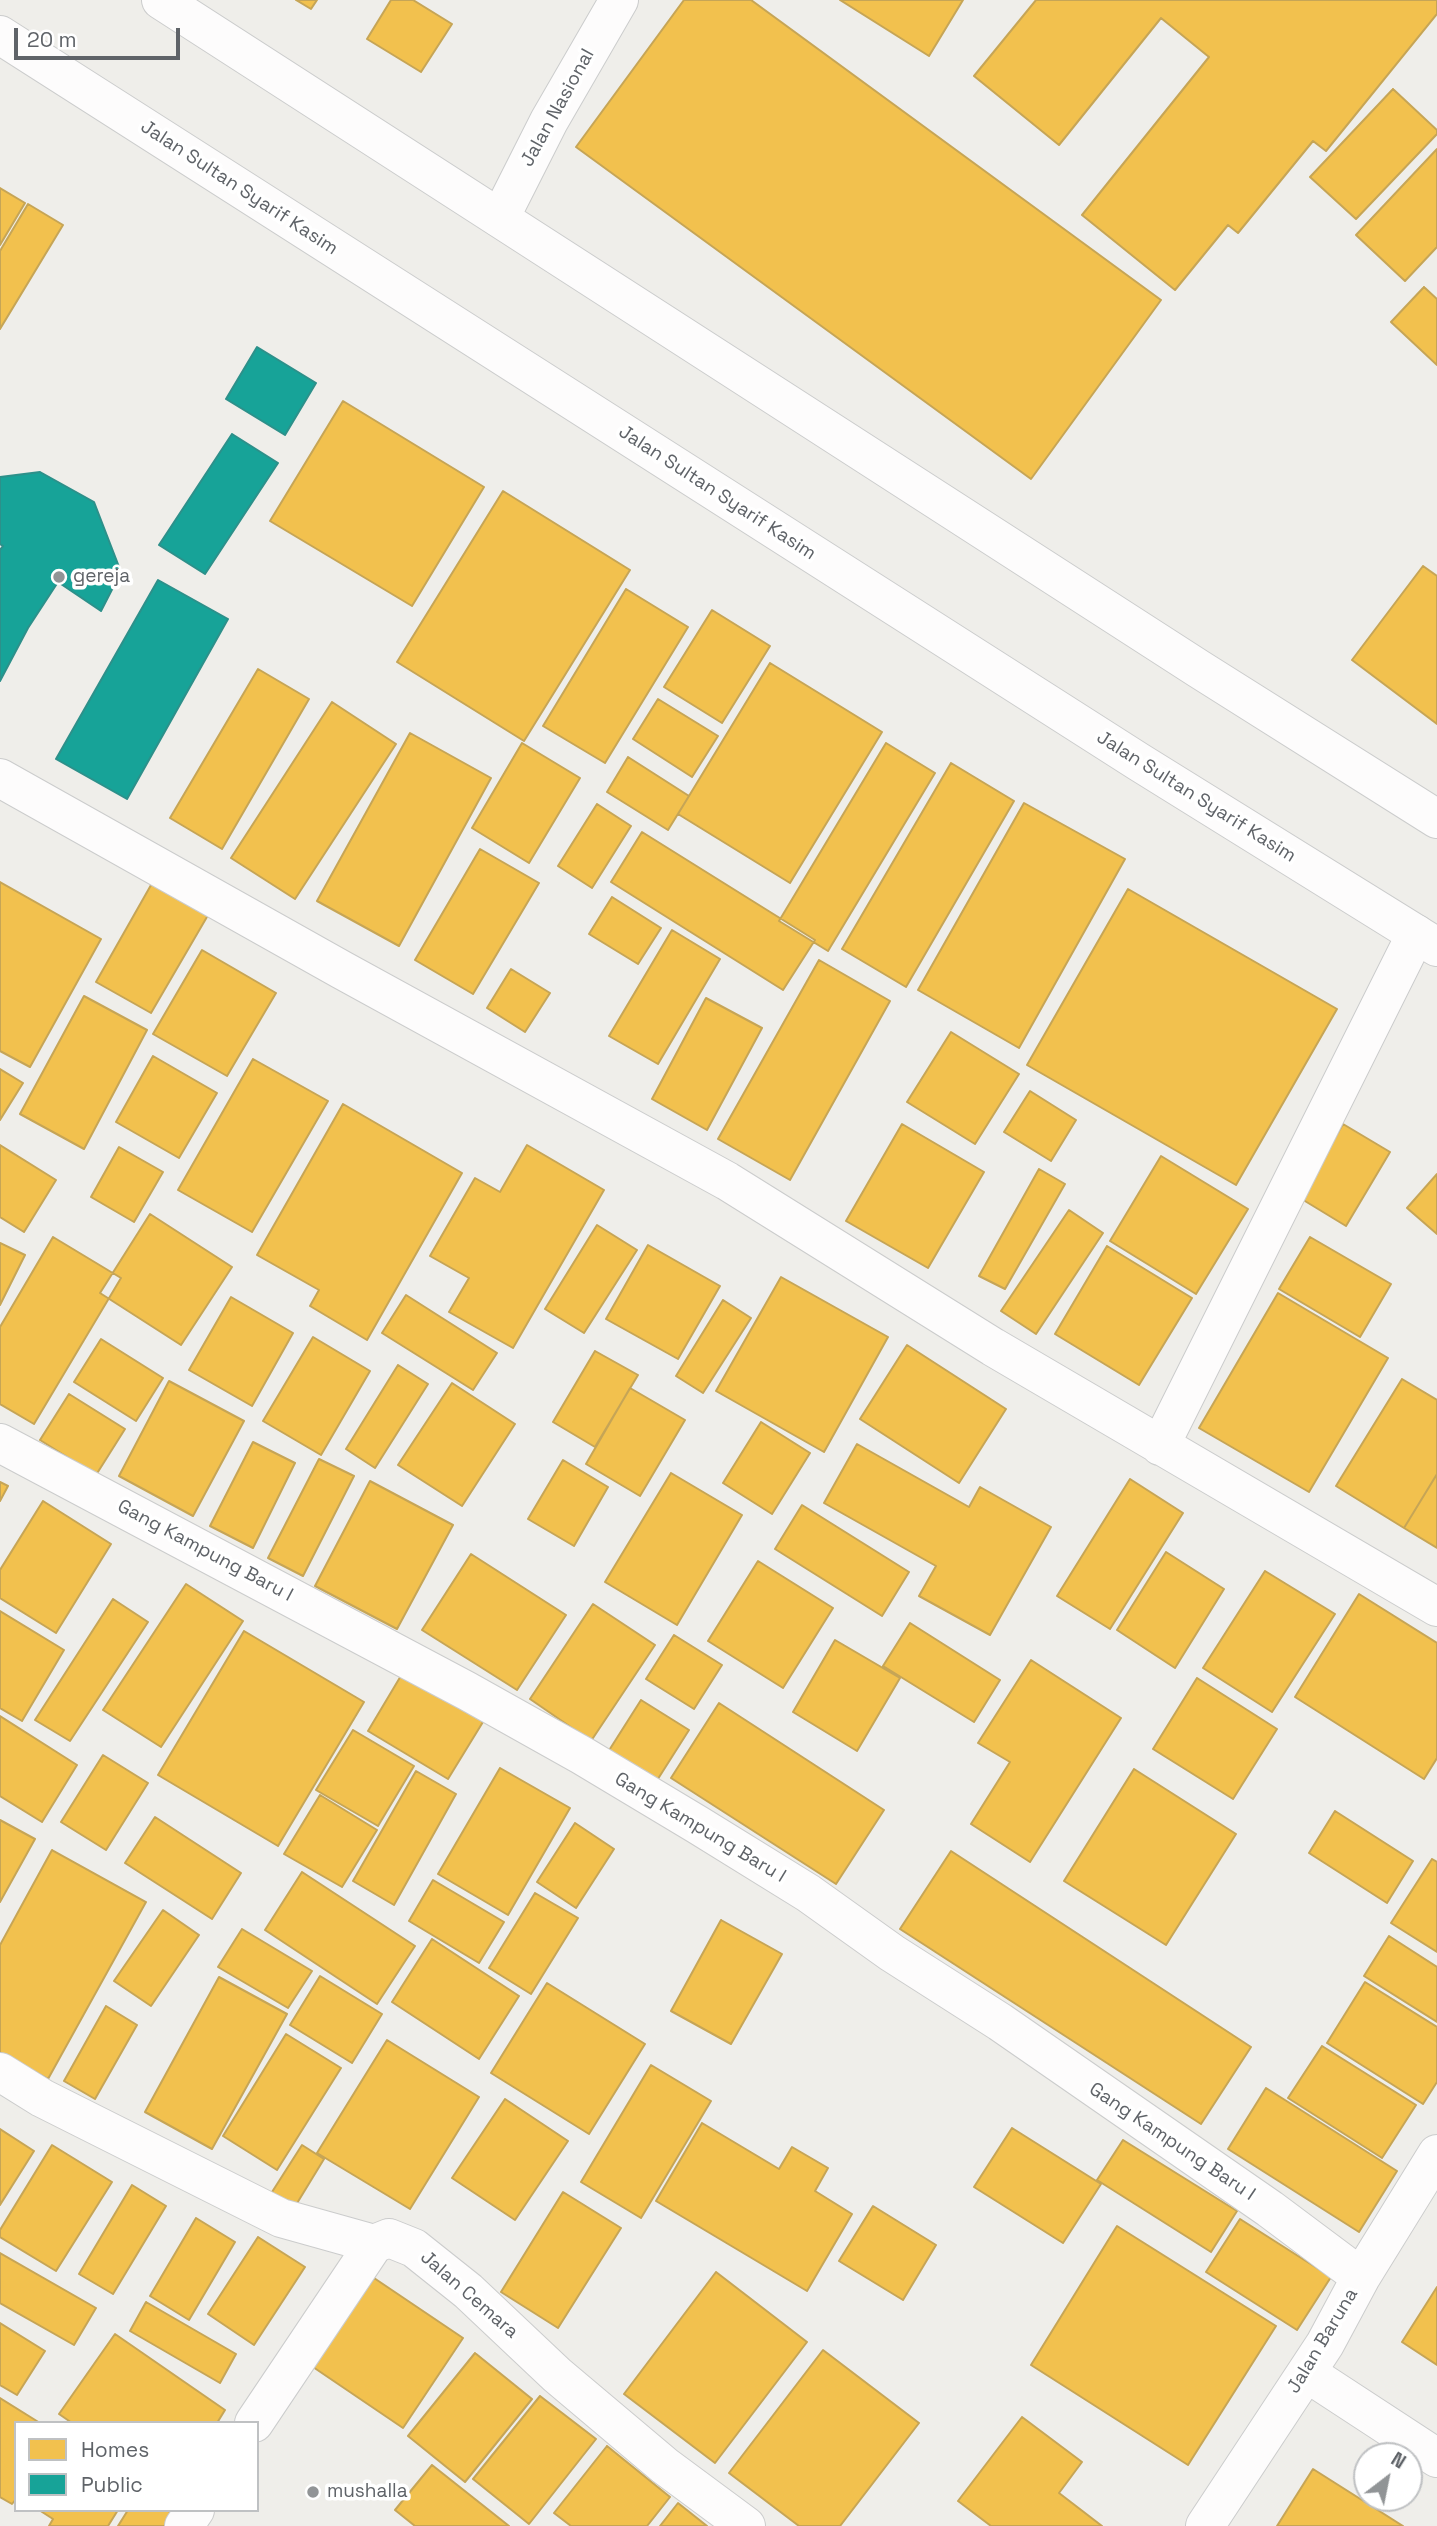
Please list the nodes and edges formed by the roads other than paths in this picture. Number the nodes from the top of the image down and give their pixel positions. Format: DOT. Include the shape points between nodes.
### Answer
graph roads {
  1 [pos="161,0"];
  2 [pos="619,0"];
  3 [pos="0,35"];
  4 [pos="500,218"];
  5 [pos="0,778"];
  6 [pos="1437,819"];
  7 [pos="1426,941"];
  8 [pos="0,1443"];
  9 [pos="1160,1446"];
  10 [pos="1437,1607"];
  11 [pos="0,2072"];
  12 [pos="1437,2154"];
  13 [pos="374,2244"];
  14 [pos="1361,2277"];
  15 [pos="1307,2373"];
  16 [pos="255,2421"];
  17 [pos="1437,2458"];
  18 [pos="746,2526"];
  19 [pos="1205,2526"];
  1 -- 4 [label="street"];
  2 -- 4 [label="street, Jalan Nasional"];
  3 -- 7 [label="street, Jalan Sultan Syarif Kasim"];
  4 -- 6 [label="street"];
  5 -- 9 [label="street" via="727,1181"];
  7 -- 9 [label="street"];
  8 -- 14 [label="street, Gang Kampung Baru I" via="467,1691 698,1825 1000,2022"];
  9 -- 10 [label="street"];
  11 -- 13 [label="street, Jalan Cemara" via="42,2098 281,2218"];
  12 -- 14 [label="street, Jalan Baruna"];
  13 -- 16 [label="street"];
  13 -- 18 [label="street, Jalan Cemara" via="388,2238 414,2248 468,2291 557,2375"];
  14 -- 15 [label="street, Jalan Baruna"];
  15 -- 17 [label="street"];
  15 -- 19 [label="street, Jalan Baruna"];
}
